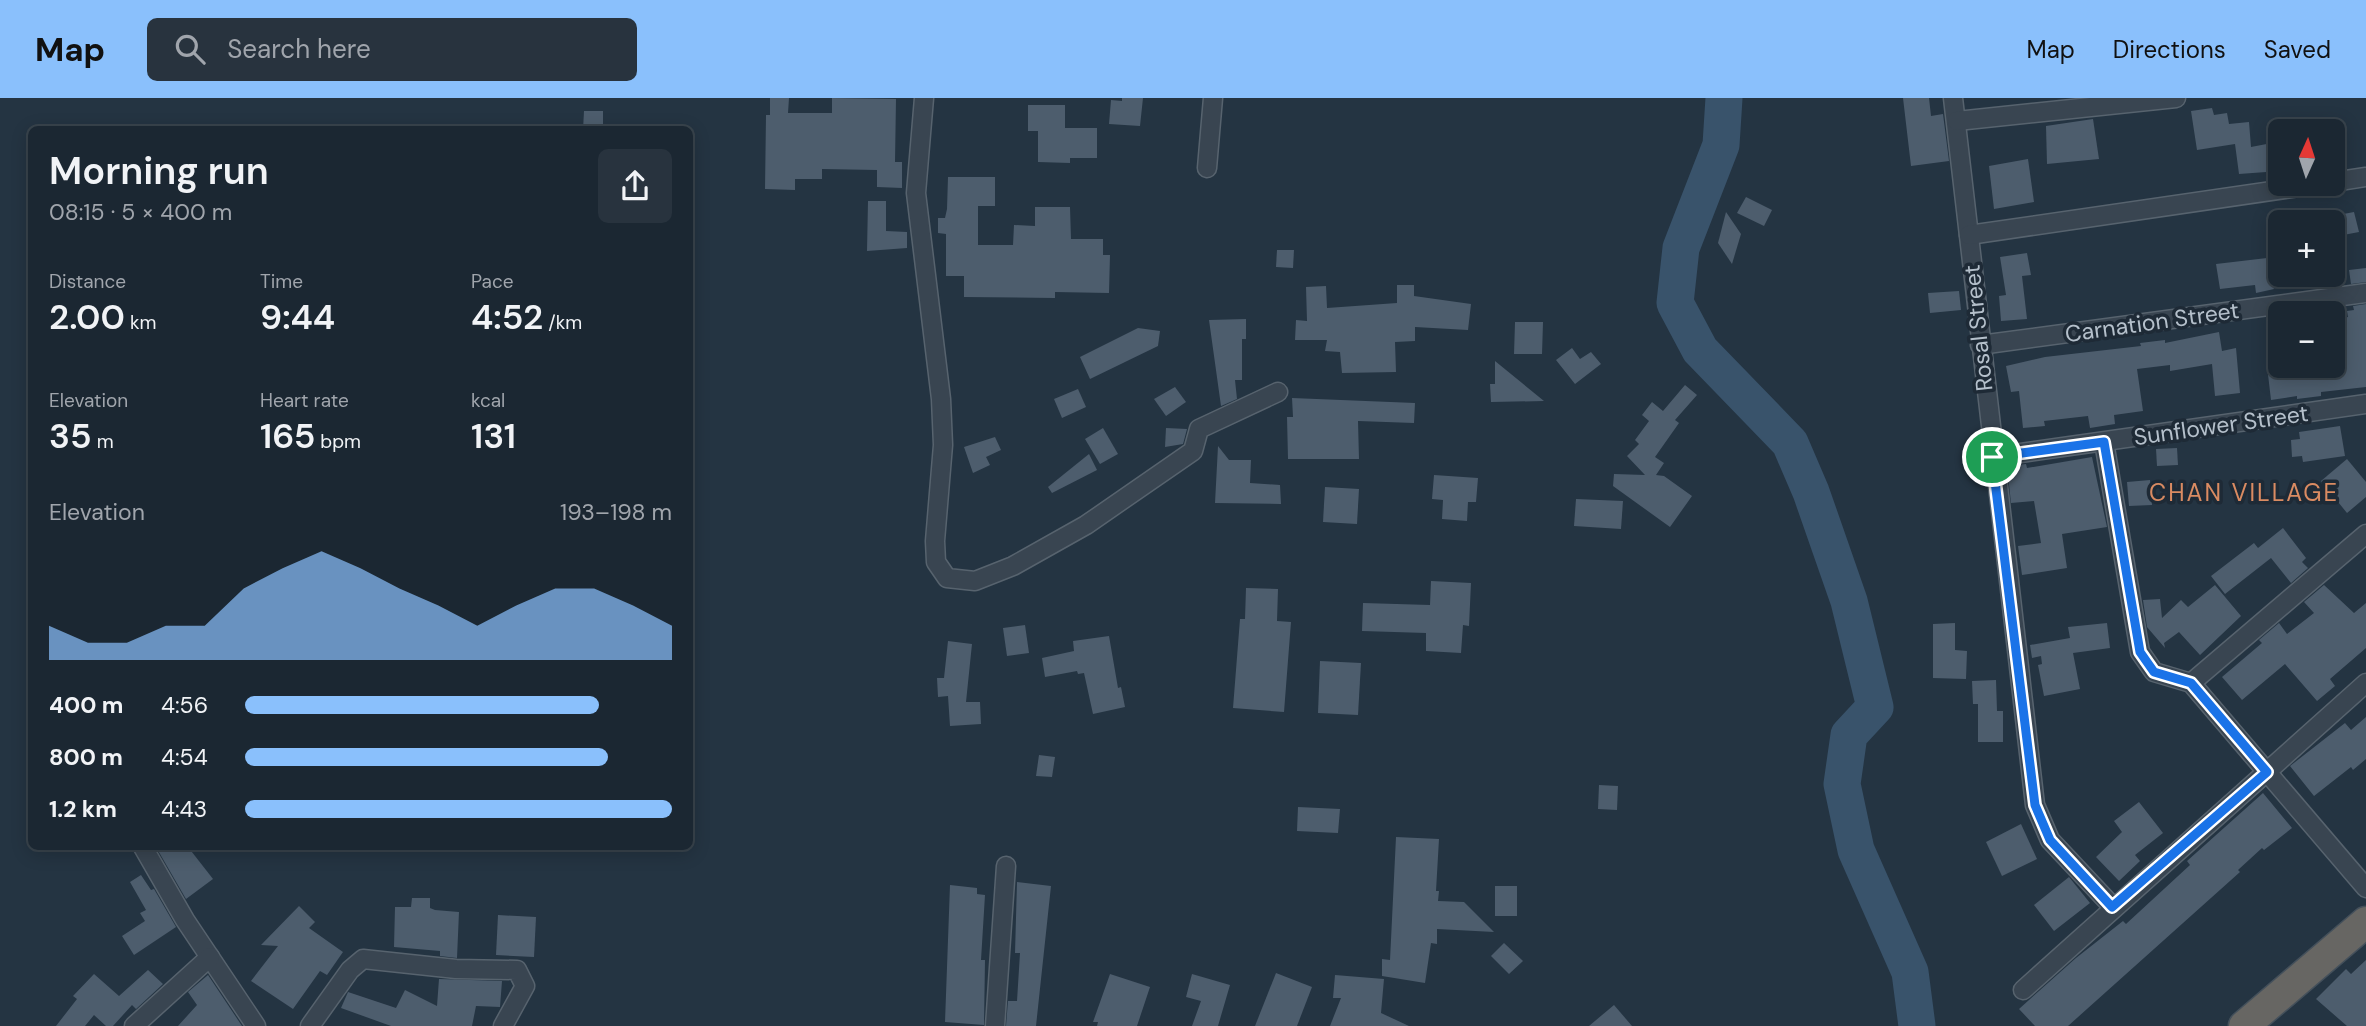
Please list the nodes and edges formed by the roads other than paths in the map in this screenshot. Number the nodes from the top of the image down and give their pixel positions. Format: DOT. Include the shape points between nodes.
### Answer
graph roads {
  1 [pos="923,98"];
  2 [pos="1213,98"];
  3 [pos="1953,98"];
  4 [pos="2175,98"];
  5 [pos="1957,121"];
  6 [pos="1207,168"];
  7 [pos="2366,177"];
  8 [pos="2345,180"];
  9 [pos="2268,191"];
  10 [pos="1969,235"];
  11 [pos="2366,293"];
  12 [pos="1980,345"];
  13 [pos="1278,392"];
  14 [pos="2366,404"];
  15 [pos="2104,442"];
  16 [pos="1992,457"];
  17 [pos="2366,534"];
  18 [pos="2191,683"];
  19 [pos="2366,683"];
  20 [pos="2267,772"];
  21 [pos="145,850"];
  22 [pos="1006,866"];
  23 [pos="2366,888"];
  24 [pos="2112,907"];
  25 [pos="2366,922"];
  26 [pos="210,957"];
  27 [pos="2023,990"];
  28 [pos="134,1026"];
  29 [pos="256,1026"];
  30 [pos="310,1026"];
  31 [pos="503,1026"];
  32 [pos="995,1026"];
  33 [pos="2244,1026"];
  1 -- 13 [label="street" via="916,193 941,399 936,562 947,578 975,581 1013,566 1086,525 1193,451 1199,429"];
  2 -- 6 [label="street"];
  3 -- 5 [label="street, Rosal Street"];
  4 -- 5 [label="street"];
  5 -- 10 [label="street, Rosal Street"];
  7 -- 8 [label="street"];
  9 -- 10 [label="street"];
  10 -- 12 [label="street, Rosal Street"];
  11 -- 12 [label="street, Carnation Street"];
  12 -- 16 [label="street, Rosal Street"];
  14 -- 15 [label="street, Sunflower Street"];
  15 -- 16 [label="street, Sunflower Street"];
  15 -- 18 [label="street" via="2140,652 2154,672"];
  16 -- 24 [label="street, Rosal Street" via="2035,805 2050,840"];
  17 -- 18 [label="street"];
  18 -- 20 [label="street"];
  19 -- 20 [label="street"];
  20 -- 23 [label="street"];
  20 -- 24 [label="street"];
  21 -- 26 [label="street"];
  22 -- 32 [label="street"];
  24 -- 27 [label="street"];
  25 -- 33 [label="highway"];
  26 -- 28 [label="street"];
  26 -- 29 [label="street"];
  30 -- 31 [label="street" via="363,959 517,970 525,986"];
}
